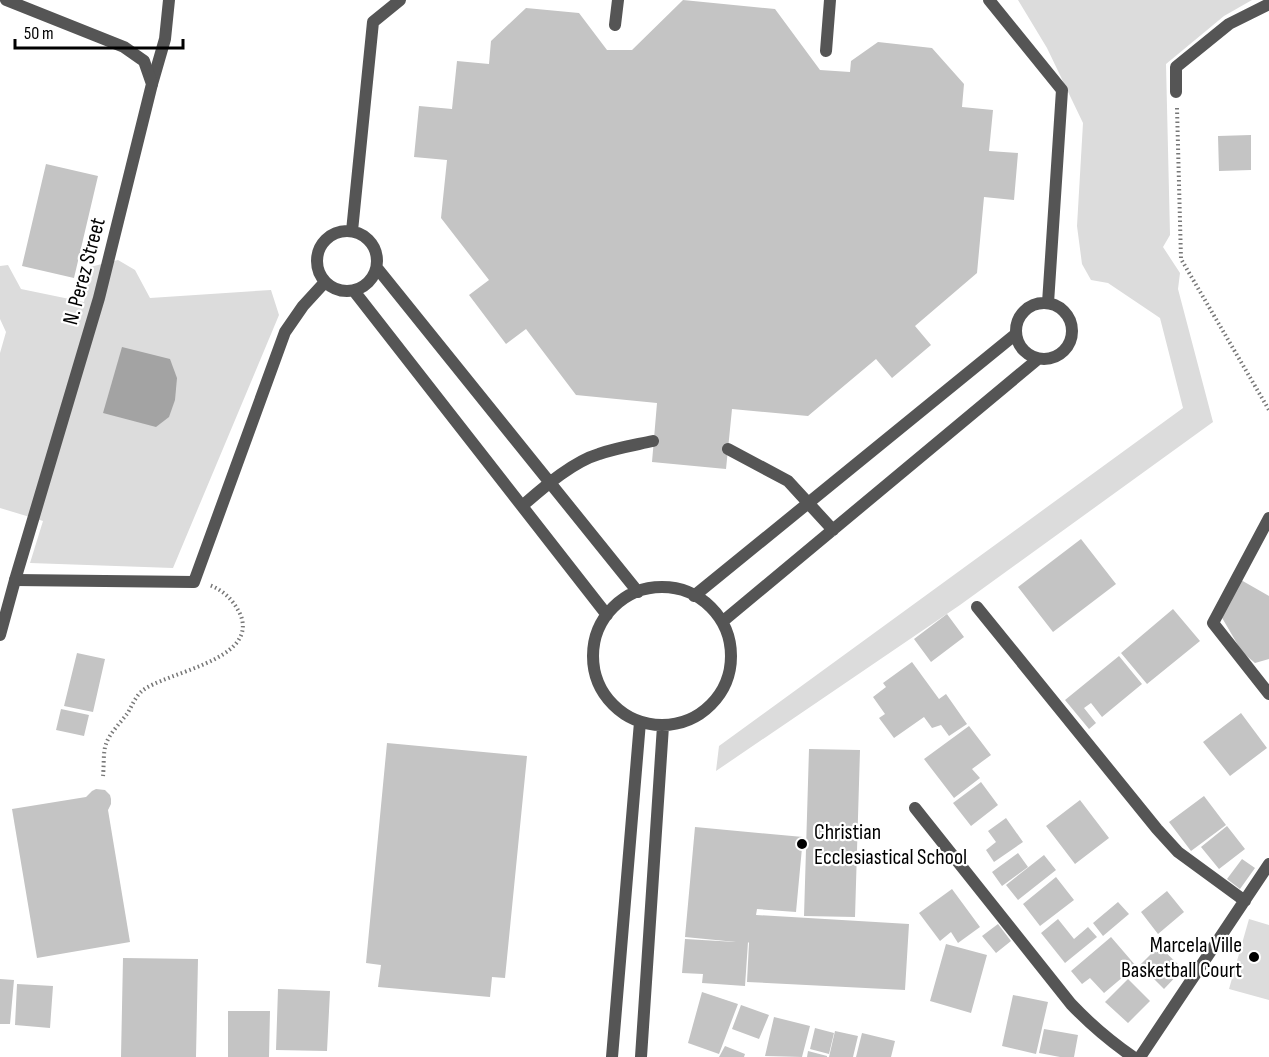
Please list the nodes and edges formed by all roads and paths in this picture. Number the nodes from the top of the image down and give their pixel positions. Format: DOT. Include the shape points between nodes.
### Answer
graph roads {
  1 [pos="6,0"];
  2 [pos="169,0"];
  3 [pos="400,0"];
  4 [pos="618,0"];
  5 [pos="830,0"];
  6 [pos="989,0"];
  7 [pos="1269,4"];
  8 [pos="615,25"];
  9 [pos="826,51"];
  10 [pos="152,84"];
  11 [pos="1176,92"];
  12 [pos="352,231"];
  13 [pos="377,268"];
  14 [pos="325,282"];
  15 [pos="354,291"];
  16 [pos="1048,303"];
  17 [pos="1016,334"];
  18 [pos="1038,359"];
  19 [pos="1269,410"];
  20 [pos="653,441"];
  21 [pos="728,449"];
  22 [pos="550,483"];
  23 [pos="809,502"];
  24 [pos="522,506"];
  25 [pos="1269,518"];
  26 [pos="833,530"];
  27 [pos="15,580"];
  28 [pos="194,582"];
  29 [pos="638,592"];
  30 [pos="694,596"];
  31 [pos="977,607"];
  32 [pos="607,615"];
  33 [pos="722,622"];
  34 [pos="0,635"];
  35 [pos="1269,694"];
  36 [pos="640,722"];
  37 [pos="663,726"];
  38 [pos="103,776"];
  39 [pos="915,808"];
  40 [pos="1269,864"];
  41 [pos="1245,901"];
  42 [pos="612,1057"];
  43 [pos="641,1057"];
  44 [pos="1133,1057"];
  45 [pos="1140,1057"];
  1 -- 10 [label="street" via="124,47 144,61"];
  2 -- 10 [label="street, N. Perez Street" via="165,39"];
  3 -- 12 [label="street" via="373,22"];
  4 -- 8 [label="street"];
  5 -- 9 [label="street"];
  6 -- 16 [label="street" via="1062,90"];
  7 -- 11 [label="street" via="1229,24 1176,67"];
  10 -- 27 [label="street, N. Perez Street" via="99,298"];
  11 -- 19 [label="path" via="1181,259"];
  12 -- 13 [label="street" via="370,240 378,259"];
  12 -- 14 [label="street" via="334,234 320,247 317,265"];
  13 -- 15 [label="street" via="369,283"];
  13 -- 22 [label="street"];
  14 -- 15 [label="street" via="333,288"];
  14 -- 28 [label="street" via="285,332"];
  15 -- 24 [label="street"];
  16 -- 17 [label="street" via="1024,310"];
  16 -- 18 [label="street" via="1057,305 1070,318 1072,336 1064,352"];
  17 -- 18 [label="street" via="1023,350"];
  17 -- 23 [label="street"];
  18 -- 26 [label="street"];
  20 -- 22 [label="street" via="597,454"];
  21 -- 23 [label="street" via="788,481"];
  22 -- 24 [label="street"];
  22 -- 29 [label="street"];
  23 -- 26 [label="street"];
  23 -- 30 [label="street"];
  24 -- 32 [label="street"];
  25 -- 35 [label="street" via="1213,623"];
  26 -- 33 [label="street"];
  27 -- 28 [label="street"];
  27 -- 34 [label="street, N. Perez Street"];
  28 -- 38 [label="path" via="220,589 232,601 243,622 241,633 223,654 141,691 106,744"];
  29 -- 30 [label="street" via="676,589"];
  29 -- 32 [label="street"];
  30 -- 33 [label="street"];
  31 -- 41 [label="street" via="1157,829 1179,852"];
  32 -- 36 [label="street" via="594,645 596,677 606,697 621,712"];
  33 -- 37 [label="street" via="730,644 730,668 722,690 707,709 687,721"];
  36 -- 37 [label="street"];
  36 -- 42 [label="street"];
  37 -- 43 [label="street"];
  39 -- 44 [label="street" via="1071,1004 1107,1039"];
  40 -- 41 [label="street"];
  41 -- 45 [label="street"];
}
